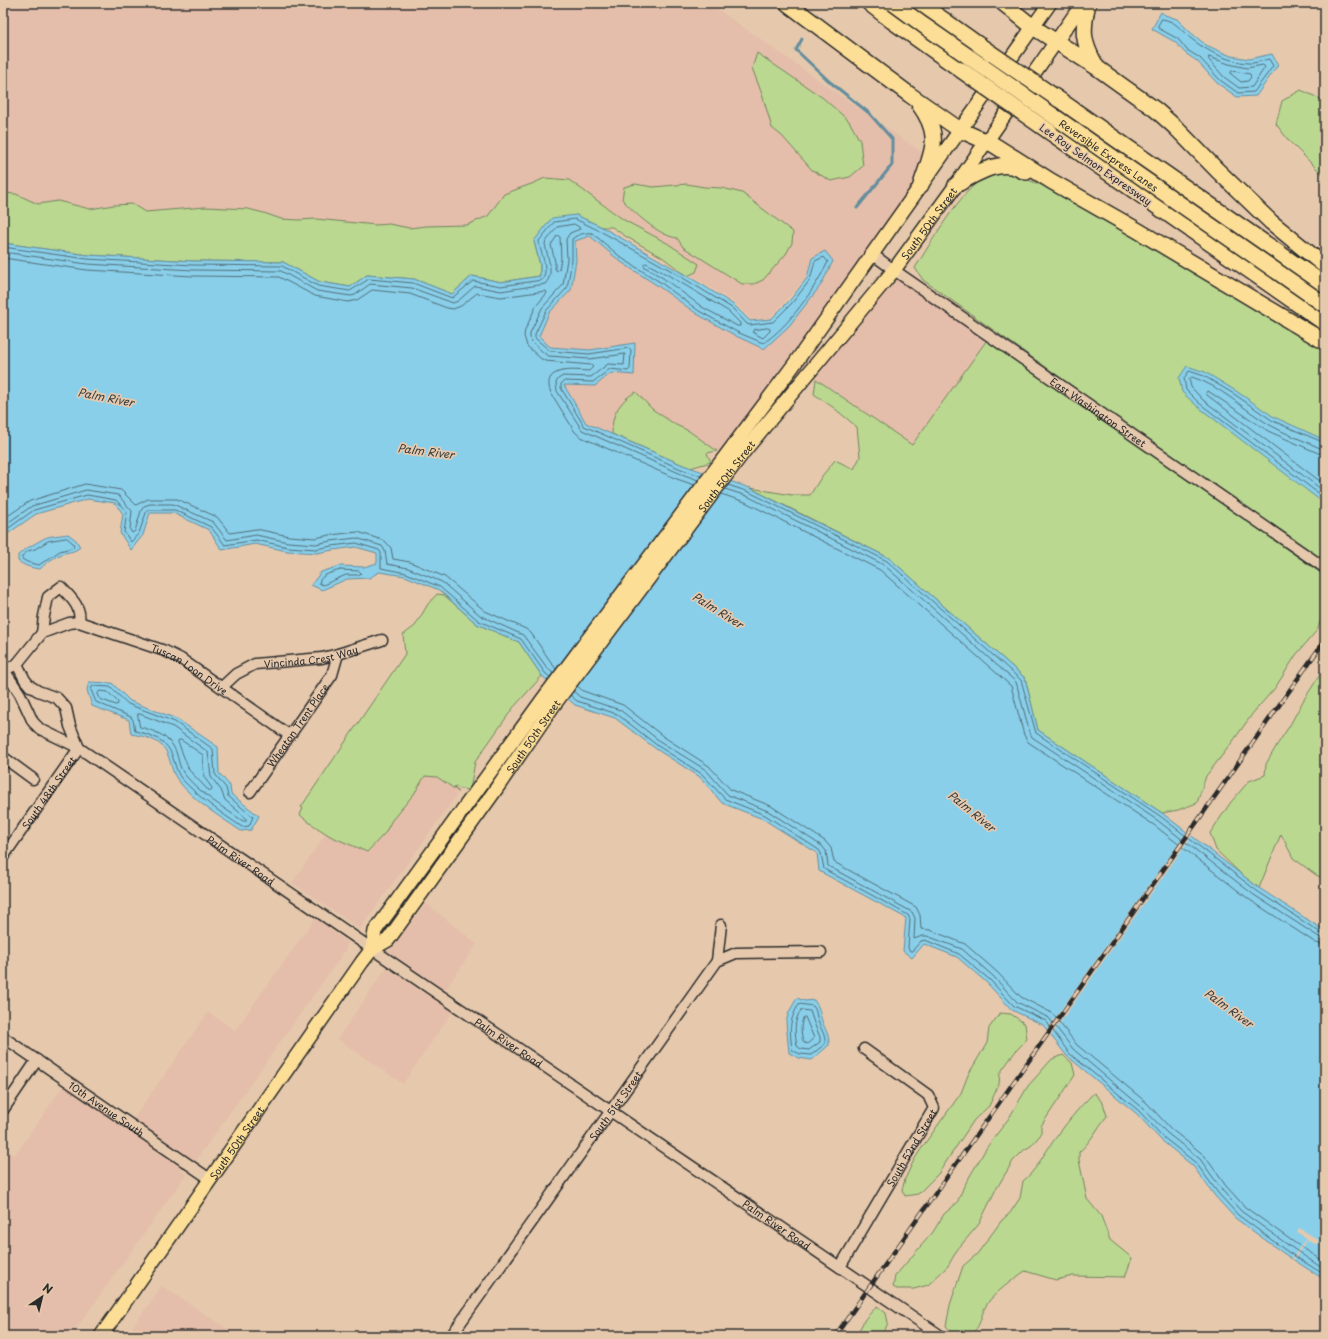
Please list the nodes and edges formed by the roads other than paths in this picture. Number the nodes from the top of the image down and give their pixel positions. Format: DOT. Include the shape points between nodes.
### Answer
graph roads {
  1 [pos="787,3"];
  2 [pos="869,3"];
  3 [pos="893,3"];
  4 [pos="920,3"];
  5 [pos="1003,3"];
  6 [pos="1050,3"];
  7 [pos="1083,3"];
  8 [pos="1088,3"];
  9 [pos="1033,27"];
  10 [pos="1056,42"];
  11 [pos="1096,67"];
  12 [pos="910,95"];
  13 [pos="960,130"];
  14 [pos="986,141"];
  15 [pos="1051,181"];
  16 [pos="921,185"];
  17 [pos="956,185"];
  18 [pos="872,254"];
  19 [pos="1325,266"];
  20 [pos="894,270"];
  21 [pos="1325,285"];
  22 [pos="1325,305"];
  23 [pos="1325,323"];
  24 [pos="1325,342"];
  25 [pos="740,446"];
  26 [pos="1325,568"];
  27 [pos="79,622"];
  28 [pos="42,633"];
  29 [pos="382,640"];
  30 [pos="338,654"];
  31 [pos="17,664"];
  32 [pos="4,671"];
  33 [pos="222,687"];
  34 [pos="38,691"];
  35 [pos="24,702"];
  36 [pos="289,735"];
  37 [pos="79,748"];
  38 [pos="4,760"];
  39 [pos="33,779"];
  40 [pos="250,792"];
  41 [pos="3,857"];
  42 [pos="721,925"];
  43 [pos="372,949"];
  44 [pos="821,952"];
  45 [pos="717,961"];
  46 [pos="3,1037"];
  47 [pos="864,1049"];
  48 [pos="37,1060"];
  49 [pos="3,1110"];
  50 [pos="611,1110"];
  51 [pos="210,1179"];
  52 [pos="840,1267"];
  53 [pos="101,1336"];
  54 [pos="451,1336"];
  55 [pos="941,1336"];
  1 -- 12 [label="highway"];
  2 -- 23 [label="highway, Lee Roy Selmon Expressway, bridge"];
  3 -- 22 [label="highway, Reversible Express Lanes, bridge"];
  4 -- 21 [label="highway, bridge"];
  5 -- 9 [label="highway"];
  6 -- 9 [label="main road, South 50th Street"];
  7 -- 10 [label="main road, South 50th Street"];
  8 -- 11 [label="highway" via="1083,25 1084,38"];
  9 -- 10 [label="highway"];
  9 -- 13 [label="main road, South 50th Street"];
  10 -- 11 [label="highway"];
  10 -- 14 [label="main road, South 50th Street"];
  11 -- 19 [label="highway" via="1166,119 1253,204"];
  12 -- 13 [label="highway"];
  12 -- 16 [label="highway" via="923,110 933,130 932,153"];
  13 -- 14 [label="highway"];
  13 -- 16 [label="main road, South 50th Street"];
  14 -- 15 [label="highway"];
  14 -- 17 [label="main road, South 50th Street"];
  15 -- 17 [label="highway" via="1004,166 986,170"];
  15 -- 24 [label="highway"];
  16 -- 18 [label="main road, South 50th Street"];
  17 -- 20 [label="main road, South 50th Street"];
  18 -- 20 [label="street, East Washington Street"];
  18 -- 25 [label="main road, South 50th Street"];
  20 -- 25 [label="main road, South 50th Street"];
  20 -- 26 [label="street, East Washington Street"];
  25 -- 43 [label="main road, South 50th Street" via="548,703 494,792 388,940"];
  27 -- 28 [label="street"];
  27 -- 28 [label="street" via="79,608 61,586 48,597"];
  27 -- 33 [label="street, Tuscan Loon Drive" via="165,651"];
  28 -- 31 [label="street"];
  29 -- 30 [label="street, Vincinda Crest Way"];
  30 -- 33 [label="street, Vincinda Crest Way" via="322,658 255,664 236,674"];
  30 -- 36 [label="street, Wheaton Trent Place" via="332,675"];
  31 -- 32 [label="street"];
  31 -- 34 [label="street" via="25,680"];
  32 -- 35 [label="street, Palm River Road"];
  33 -- 36 [label="street, Tuscan Loon Drive"];
  34 -- 35 [label="street"];
  34 -- 37 [label="street" via="57,698 66,708"];
  35 -- 37 [label="street, Palm River Road" via="33,722 40,729"];
  36 -- 40 [label="street, Wheaton Trent Place"];
  37 -- 41 [label="street, South 48th Street"];
  37 -- 43 [label="street, Palm River Road"];
  38 -- 39 [label="street"];
  42 -- 45 [label="street"];
  43 -- 50 [label="street, Palm River Road"];
  43 -- 51 [label="main road, South 50th Street"];
  44 -- 45 [label="street" via="736,953"];
  45 -- 50 [label="street, South 51st Street"];
  46 -- 48 [label="street, 10th Avenue South"];
  47 -- 52 [label="street, South 52nd Street" via="928,1096 934,1108"];
  48 -- 49 [label="street"];
  48 -- 51 [label="street, 10th Avenue South"];
  50 -- 52 [label="street, Palm River Road"];
  50 -- 54 [label="street, South 51st Street"];
  51 -- 53 [label="main road, South 50th Street"];
  52 -- 55 [label="street, Palm River Road"];
}
